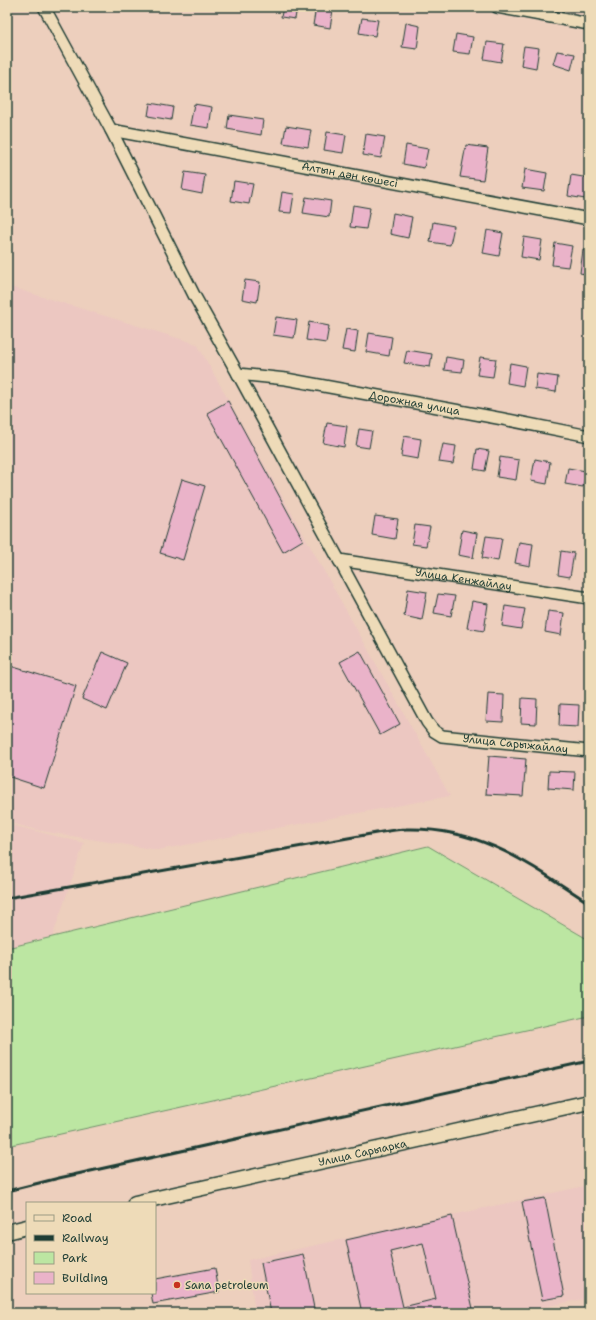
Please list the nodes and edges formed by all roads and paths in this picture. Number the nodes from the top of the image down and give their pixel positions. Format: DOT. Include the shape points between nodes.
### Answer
graph roads {
  1 [pos="44,7"];
  2 [pos="497,7"];
  3 [pos="589,24"];
  4 [pos="111,130"];
  5 [pos="589,219"];
  6 [pos="238,374"];
  7 [pos="589,436"];
  8 [pos="339,560"];
  9 [pos="589,598"];
  10 [pos="589,751"];
  11 [pos="589,1102"];
  12 [pos="139,1202"];
  13 [pos="26,1227"];
  14 [pos="7,1232"];
  1 -- 4 [label="street"];
  2 -- 3 [label="street"];
  4 -- 5 [label="street, Алтын дән көшесі"];
  4 -- 6 [label="street" via="194,295"];
  6 -- 7 [label="street, Дорожная улица" via="286,379"];
  6 -- 8 [label="street"];
  8 -- 9 [label="street, Улица Кенжайлау"];
  8 -- 10 [label="street, Улица Сарыжайлау" via="434,731 442,736"];
  11 -- 12 [label="main road, Улица Сарыарка"];
  13 -- 14 [label="main road"];
}
